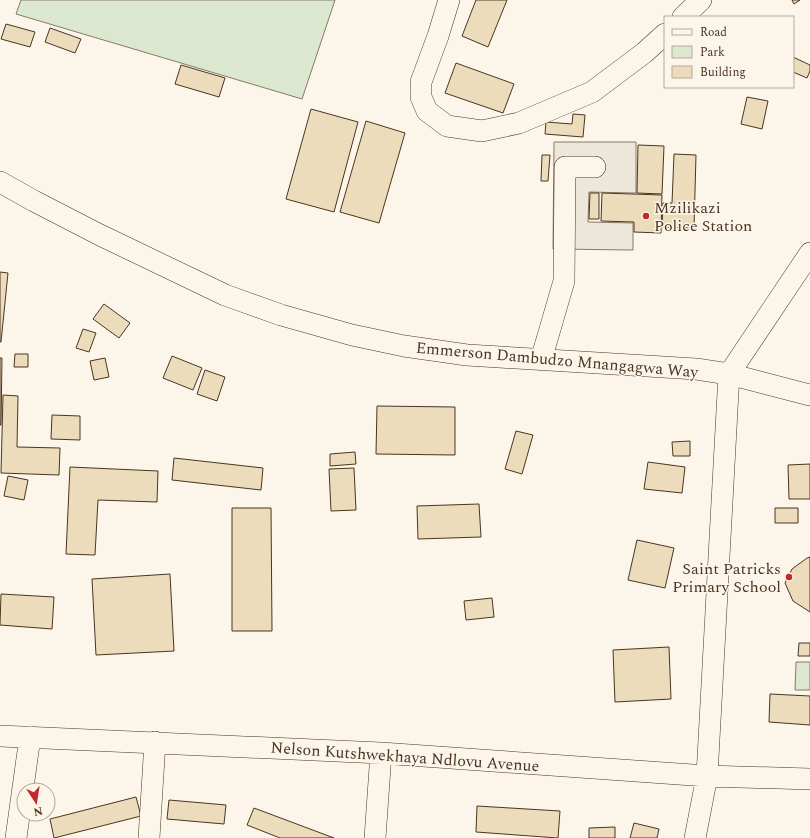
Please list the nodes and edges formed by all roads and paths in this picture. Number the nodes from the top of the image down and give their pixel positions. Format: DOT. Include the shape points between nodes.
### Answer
graph roads {
  1 [pos="449,0"];
  2 [pos="701,0"];
  3 [pos="684,16"];
  4 [pos="664,35"];
  5 [pos="596,167"];
  6 [pos="0,182"];
  7 [pos="810,253"];
  8 [pos="541,360"];
  9 [pos="730,374"];
  10 [pos="810,395"];
  11 [pos="0,736"];
  12 [pos="30,737"];
  13 [pos="155,742"];
  14 [pos="381,753"];
  15 [pos="707,776"];
  16 [pos="810,779"];
  17 [pos="16,838"];
  18 [pos="149,838"];
  19 [pos="375,838"];
  20 [pos="695,838"];
  1 -- 4 [label="street" via="421,82 421,97 427,111 447,126 482,131 519,123 592,92"];
  2 -- 3 [label="street"];
  5 -- 8 [label="street" via="564,167 564,281"];
  6 -- 8 [label="street, Emmerson Dambudzo Mnangagwa Way" via="225,295 281,315 352,335 404,346 467,355"];
  7 -- 9 [label="street"];
  8 -- 9 [label="street, Emmerson Dambudzo Mnangagwa Way"];
  9 -- 10 [label="street, Emmerson Dambudzo Mnangagwa Way"];
  9 -- 15 [label="street"];
  11 -- 12 [label="street, Nelson Kutshwekhaya Ndlovu Avenue"];
  12 -- 13 [label="street, Nelson Kutshwekhaya Ndlovu Avenue"];
  12 -- 17 [label="street"];
  13 -- 14 [label="street, Nelson Kutshwekhaya Ndlovu Avenue"];
  13 -- 18 [label="street"];
  14 -- 15 [label="street, Nelson Kutshwekhaya Ndlovu Avenue"];
  14 -- 19 [label="street"];
  15 -- 16 [label="street, Nelson Kutshwekhaya Ndlovu Avenue"];
  15 -- 20 [label="street"];
}
